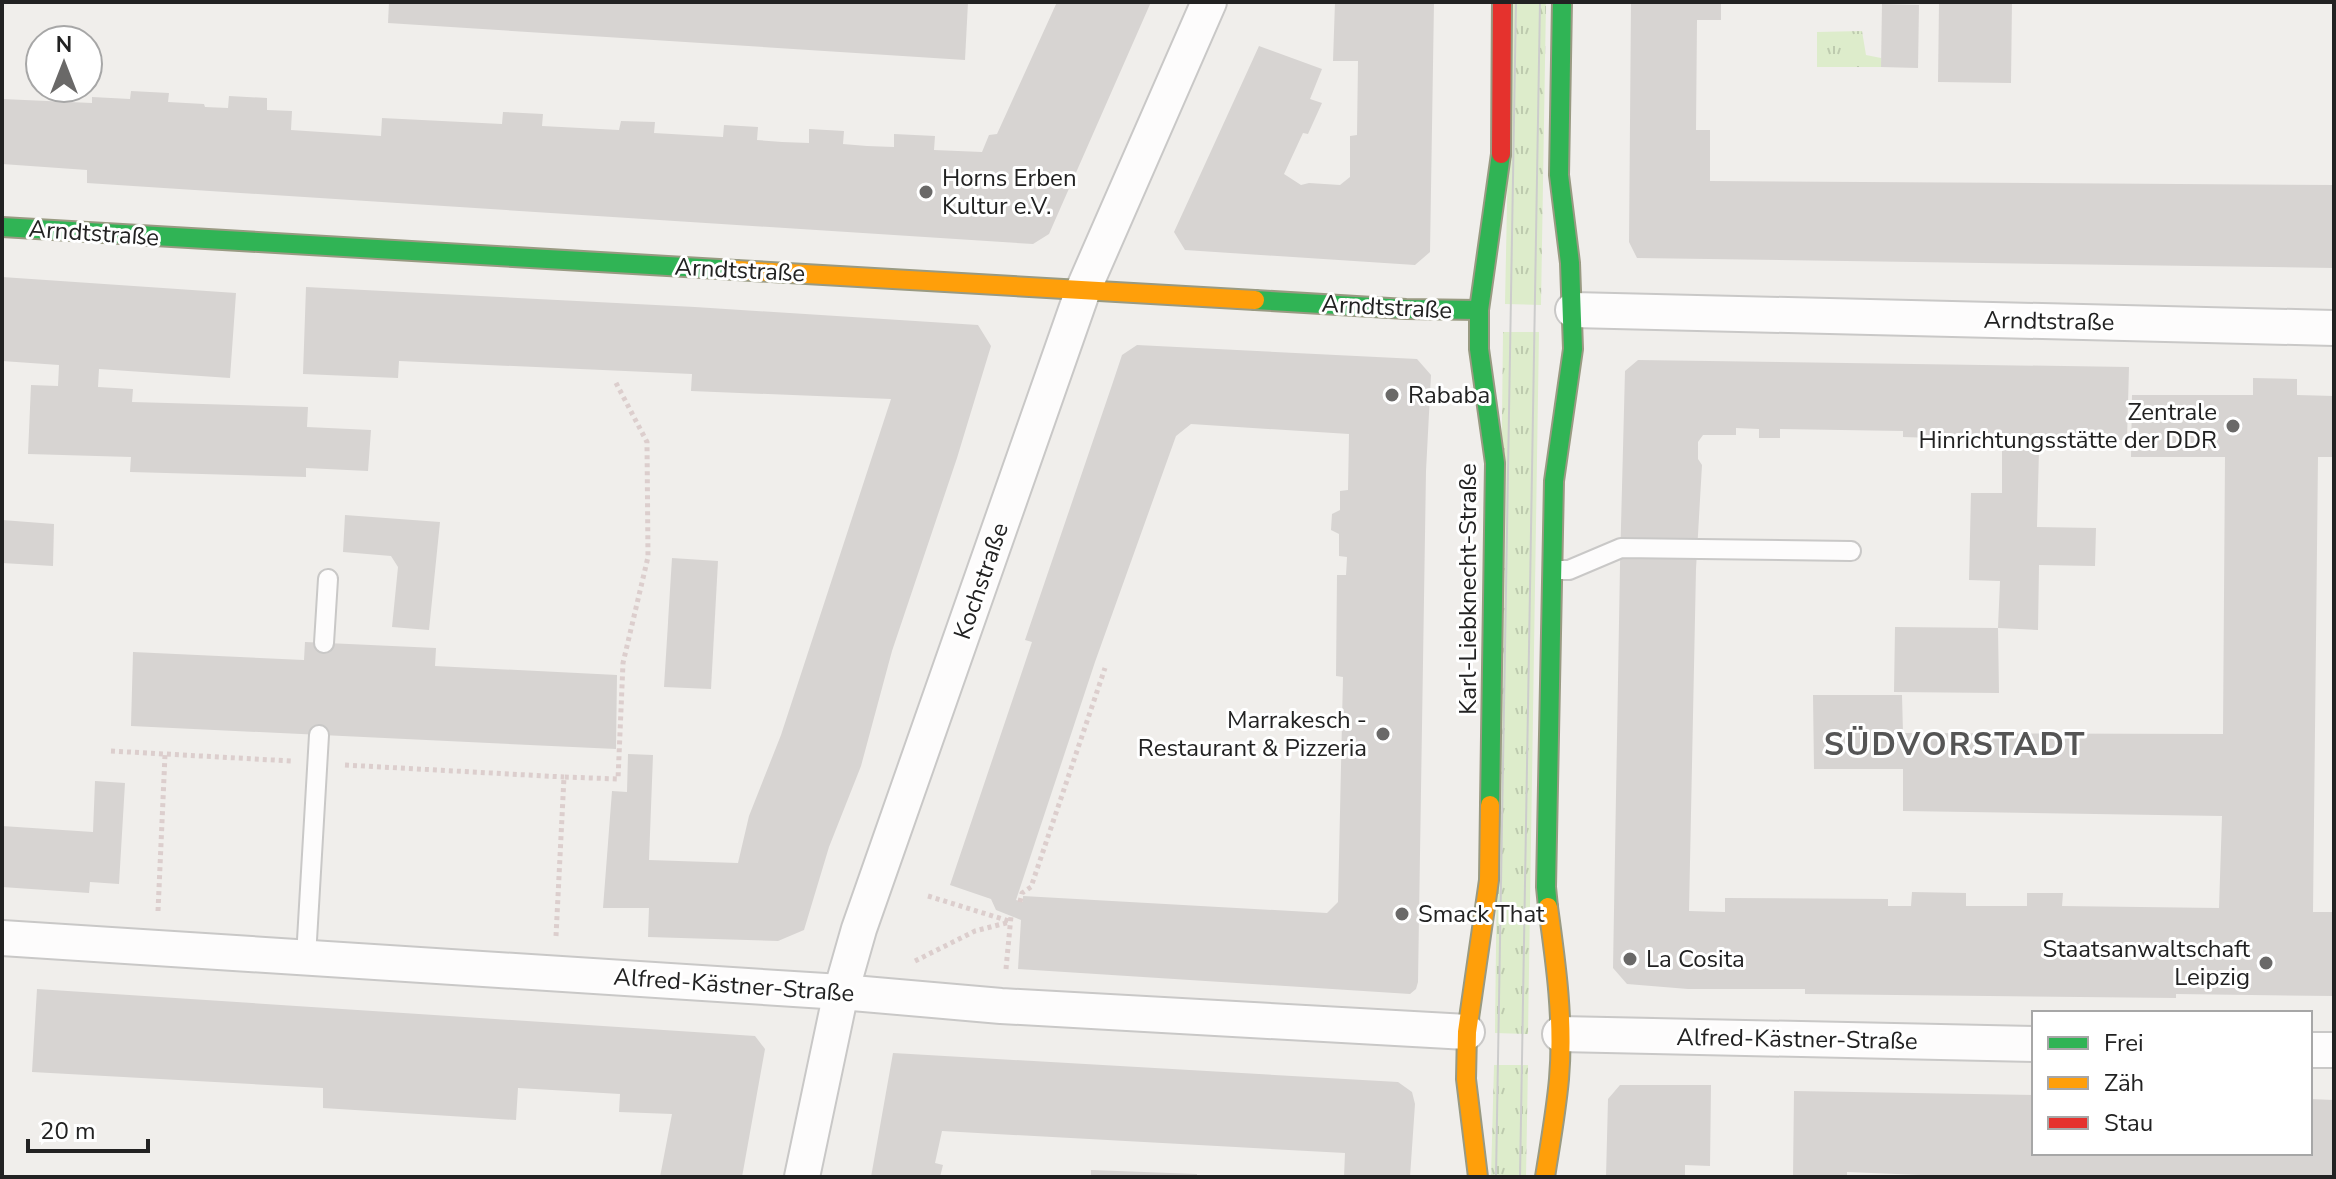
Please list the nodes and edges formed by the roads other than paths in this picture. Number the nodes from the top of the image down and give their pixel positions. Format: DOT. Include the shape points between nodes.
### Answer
graph roads {
  1 [pos="1209,2"];
  2 [pos="1502,2"];
  3 [pos="1562,2"];
  4 [pos="2,227"];
  5 [pos="1083,290"];
  6 [pos="1479,310"];
  7 [pos="1573,310"];
  8 [pos="2334,328"];
  9 [pos="1851,551"];
  10 [pos="1553,570"];
  11 [pos="328,579"];
  12 [pos="324,643"];
  13 [pos="319,735"];
  14 [pos="2,938"];
  15 [pos="306,957"];
  16 [pos="841,992"];
  17 [pos="1467,1032"];
  18 [pos="1560,1034"];
  19 [pos="2032,1044"];
  20 [pos="2312,1050"];
  21 [pos="2334,1050"];
  22 [pos="802,1177"];
  23 [pos="1478,1177"];
  24 [pos="1545,1177"];
  1 -- 5 [label="street, Kochstraße"];
  2 -- 6 [label="main road, Karl-Liebknecht-Straße" via="1501,165"];
  3 -- 7 [label="main road" via="1559,175"];
  4 -- 5 [label="main road, Arndtstraße"];
  5 -- 6 [label="main road, Arndtstraße"];
  5 -- 16 [label="street, Kochstraße"];
  6 -- 17 [label="main road, Karl-Liebknecht-Straße" via="1479,349 1495,463 1489,880"];
  7 -- 8 [label="street, Arndtstraße"];
  7 -- 10 [label="main road" via="1573,349 1554,481"];
  9 -- 10 [label="lane" via="1621,548 1569,570"];
  10 -- 18 [label="main road" via="1546,887"];
  11 -- 12 [label="lane"];
  13 -- 15 [label="lane"];
  14 -- 15 [label="street, Alfred-Kästner-Straße"];
  15 -- 16 [label="street, Alfred-Kästner-Straße"];
  16 -- 17 [label="street, Alfred-Kästner-Straße"];
  16 -- 22 [label="street, Kochstraße"];
  17 -- 23 [label="main road, Karl-Liebknecht-Straße" via="1466,1079"];
  18 -- 19 [label="street, Alfred-Kästner-Straße"];
  18 -- 24 [label="main road"];
  20 -- 21 [label="street"];
}
